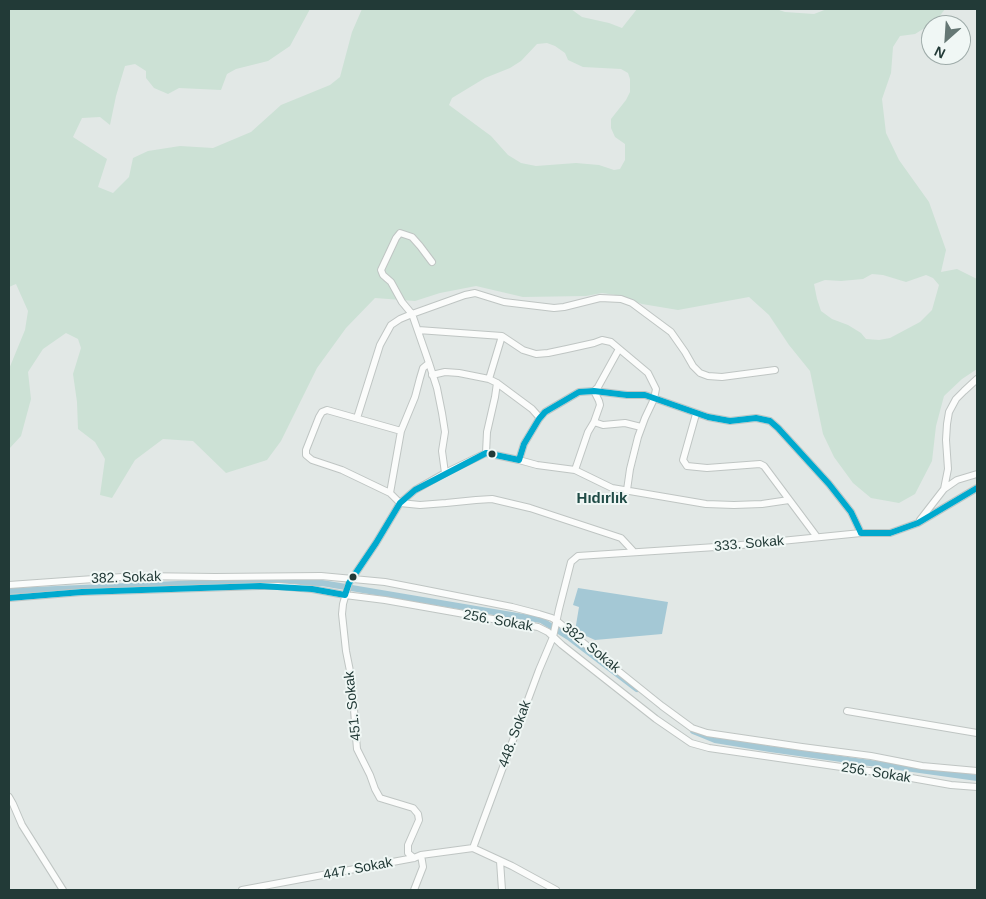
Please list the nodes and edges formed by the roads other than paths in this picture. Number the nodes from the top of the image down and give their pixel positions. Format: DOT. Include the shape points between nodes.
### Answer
graph roads {
  1 [pos="432,262"];
  2 [pos="412,314"];
  3 [pos="418,330"];
  4 [pos="502,336"];
  5 [pos="619,349"];
  6 [pos="429,362"];
  7 [pos="775,370"];
  8 [pos="432,375"];
  9 [pos="489,379"];
  10 [pos="977,380"];
  11 [pos="497,383"];
  12 [pos="594,391"];
  13 [pos="654,398"];
  14 [pos="696,414"];
  15 [pos="357,418"];
  16 [pos="540,418"];
  17 [pos="594,422"];
  18 [pos="641,427"];
  19 [pos="401,431"];
  20 [pos="486,453"];
  21 [pos="519,460"];
  22 [pos="575,470"];
  23 [pos="444,473"];
  24 [pos="977,474"];
  25 [pos="977,488"];
  26 [pos="944,489"];
  27 [pos="627,490"];
  28 [pos="390,493"];
  29 [pos="789,500"];
  30 [pos="400,503"];
  31 [pos="918,524"];
  32 [pos="861,533"];
  33 [pos="817,537"];
  34 [pos="634,552"];
  35 [pos="350,581"];
  36 [pos="9,584"];
  37 [pos="346,593"];
  38 [pos="9,598"];
  39 [pos="557,622"];
  40 [pos="554,636"];
  41 [pos="847,711"];
  42 [pos="977,733"];
  43 [pos="977,771"];
  44 [pos="977,787"];
  45 [pos="9,797"];
  46 [pos="473,848"];
  47 [pos="418,857"];
  48 [pos="500,861"];
  49 [pos="63,890"];
  50 [pos="242,890"];
  51 [pos="414,890"];
  52 [pos="502,890"];
  53 [pos="556,890"];
  1 -- 2 [label="street" via="412,238 400,233 381,270"];
  2 -- 3 [label="street"];
  2 -- 7 [label="street" via="475,293 504,302 554,308 600,298 621,298 671,332 700,373 722,377"];
  2 -- 15 [label="street" via="391,325 387,332"];
  3 -- 4 [label="street"];
  3 -- 6 [label="street"];
  4 -- 5 [label="street" via="523,350 536,354 602,340"];
  4 -- 9 [label="street"];
  5 -- 12 [label="street"];
  5 -- 13 [label="street" via="648,373 656,388"];
  6 -- 8 [label="street"];
  6 -- 19 [label="street" via="423,368"];
  8 -- 9 [label="street" via="459,372"];
  8 -- 23 [label="street" via="445,432 442,451"];
  9 -- 11 [label="street"];
  10 -- 26 [label="street" via="956,399 950,412"];
  11 -- 16 [label="street"];
  11 -- 20 [label="street" via="486,432"];
  12 -- 13 [label="street"];
  12 -- 16 [label="street" via="579,392"];
  12 -- 17 [label="street" via="600,405"];
  13 -- 14 [label="street"];
  13 -- 18 [label="street"];
  14 -- 29 [label="street" via="683,460 687,466 707,468 760,464"];
  14 -- 32 [label="street" via="730,421 756,418 770,421 829,484 851,512"];
  15 -- 19 [label="street"];
  15 -- 28 [label="street" via="326,410 322,412 306,455"];
  16 -- 21 [label="street" via="524,444"];
  17 -- 18 [label="street" via="603,425 625,422"];
  17 -- 22 [label="street"];
  18 -- 27 [label="street"];
  19 -- 28 [label="street"];
  20 -- 21 [label="street"];
  20 -- 23 [label="street"];
  21 -- 22 [label="street"];
  22 -- 27 [label="street" via="612,488"];
  23 -- 30 [label="street"];
  24 -- 26 [label="street" via="957,480"];
  25 -- 31 [label="street, 333. Sokak"];
  26 -- 31 [label="street"];
  27 -- 29 [label="street" via="706,504 762,504"];
  28 -- 30 [label="street"];
  29 -- 33 [label="street"];
  30 -- 34 [label="street" via="492,499 621,538"];
  30 -- 35 [label="street, 451. Sokak"];
  31 -- 32 [label="street, 333. Sokak" via="890,533"];
  32 -- 33 [label="street, 333. Sokak"];
  33 -- 34 [label="street, 333. Sokak"];
  34 -- 39 [label="street, 333. Sokak" via="578,556 571,562"];
  35 -- 36 [label="street, 382. Sokak" via="321,576 136,576"];
  35 -- 37 [label="street, 451. Sokak"];
  35 -- 39 [label="street, 382. Sokak" via="385,582 502,605"];
  37 -- 38 [label="street, 256. Sokak" via="260,586 82,592"];
  37 -- 40 [label="street, 256. Sokak" via="538,628"];
  37 -- 47 [label="street, 451. Sokak" via="342,614 352,681 357,749 380,798 413,808 418,814 408,853"];
  39 -- 40 [label="street, 448. Sokak"];
  39 -- 43 [label="street, 382. Sokak" via="692,728 922,766"];
  40 -- 44 [label="street, 256. Sokak" via="656,720 691,743"];
  40 -- 46 [label="street, 448. Sokak"];
  41 -- 42 [label="street"];
  45 -- 49 [label="street" via="22,825"];
  46 -- 47 [label="street, 447. Sokak"];
  46 -- 48 [label="street"];
  47 -- 50 [label="street, 447. Sokak"];
  47 -- 51 [label="street" via="423,867"];
  48 -- 52 [label="street"];
  48 -- 53 [label="street"];
}
